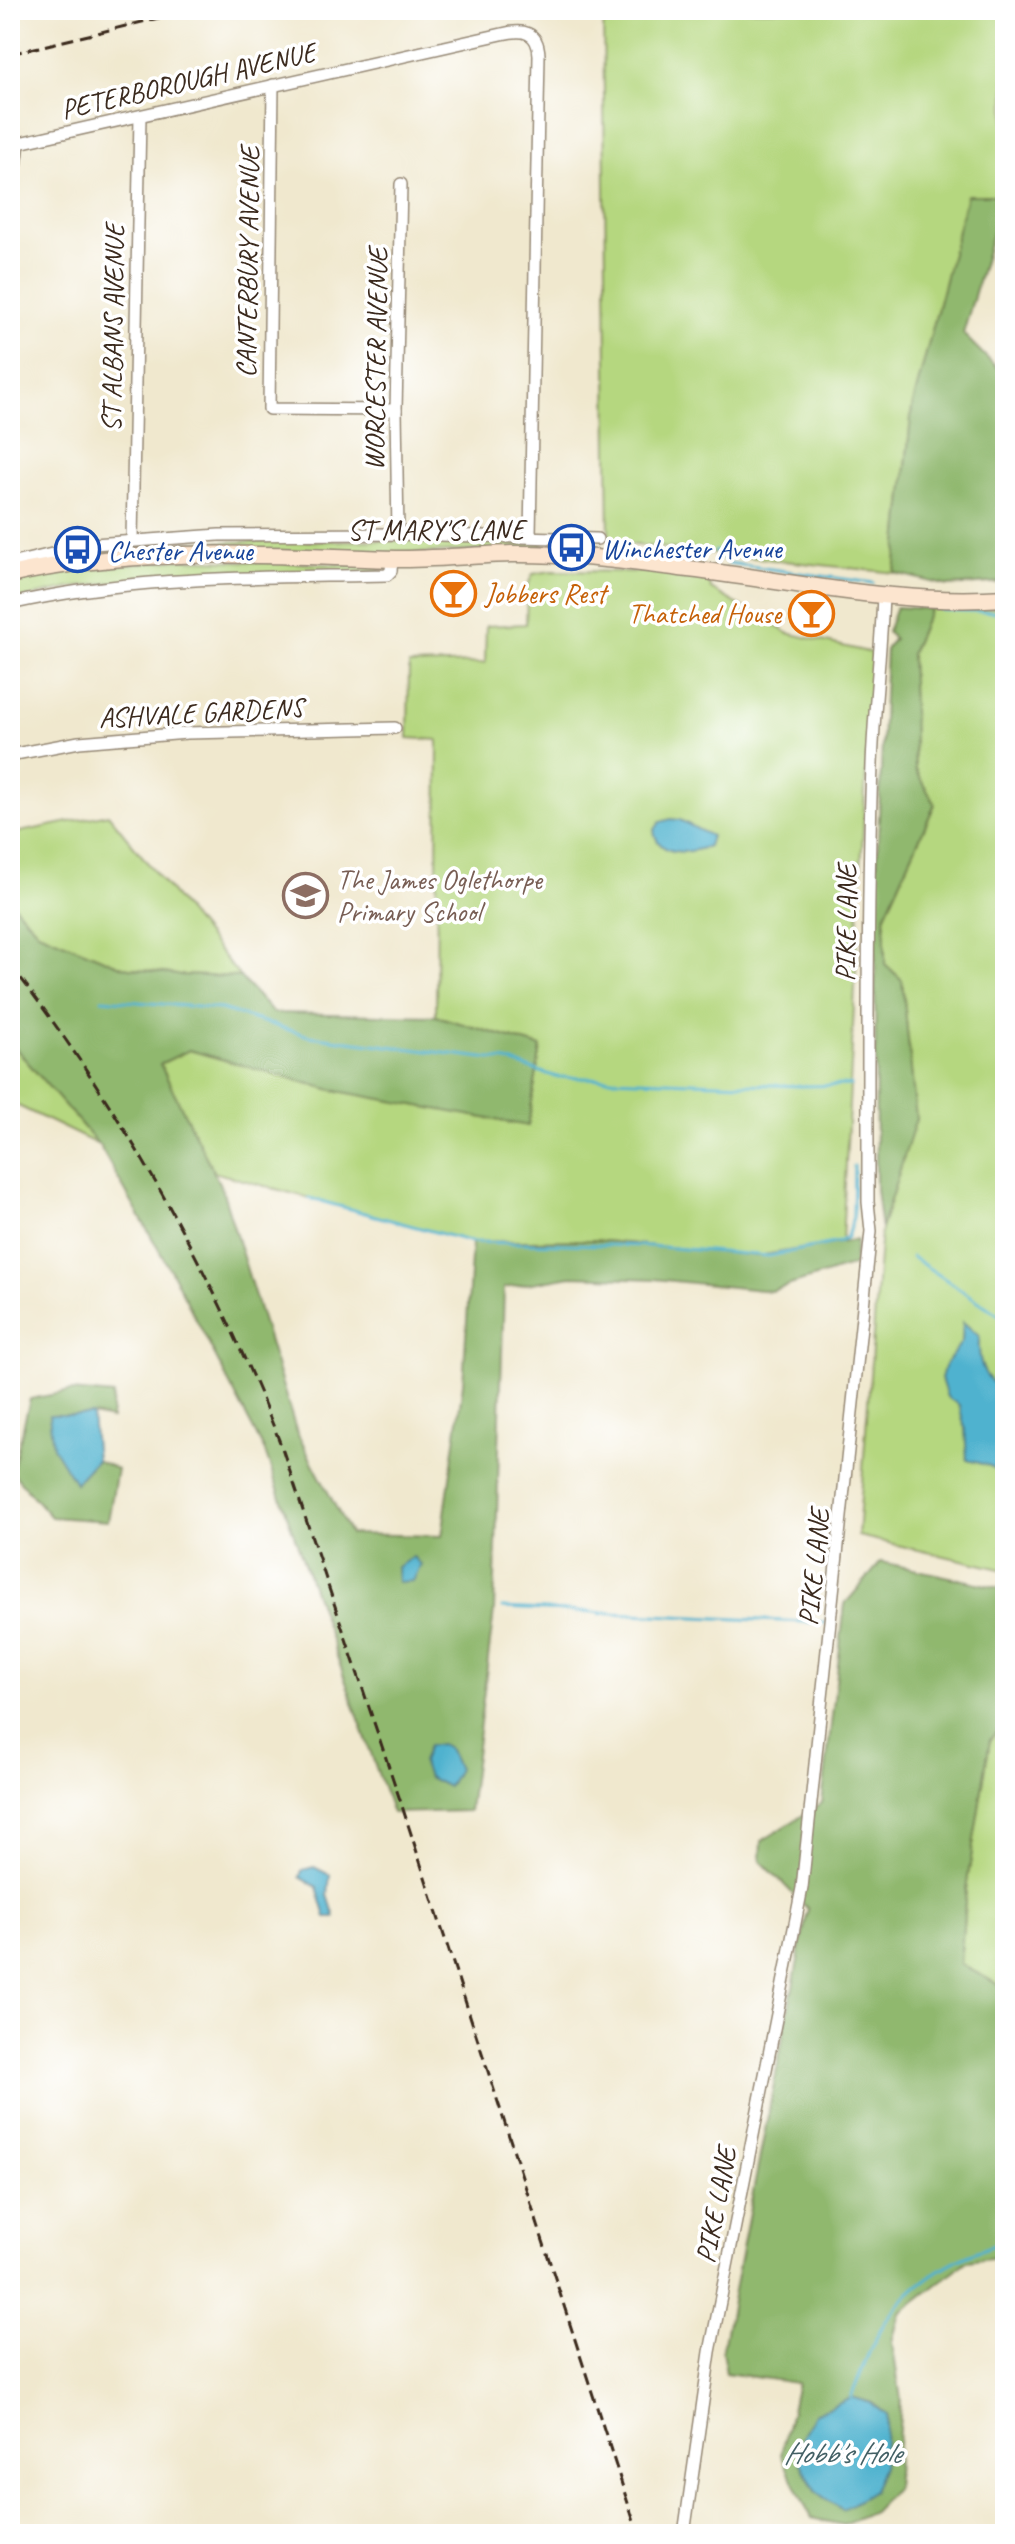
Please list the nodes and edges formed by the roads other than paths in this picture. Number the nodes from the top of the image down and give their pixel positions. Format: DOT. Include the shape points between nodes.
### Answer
graph roads {
  1 [pos="273,85"];
  2 [pos="140,116"];
  3 [pos="401,184"];
  4 [pos="10,215"];
  5 [pos="396,410"];
  6 [pos="398,534"];
  7 [pos="530,535"];
  8 [pos="549,536"];
  9 [pos="597,539"];
  10 [pos="132,540"];
  11 [pos="550,555"];
  12 [pos="392,558"];
  13 [pos="10,564"];
  14 [pos="10,575"];
  15 [pos="883,595"];
  16 [pos="1005,598"];
  17 [pos="10,604"];
  18 [pos="395,728"];
  19 [pos="10,755"];
  20 [pos="684,2534"];
  1 -- 2 [label="street, PETERBOROUGH AVENUE"];
  1 -- 5 [label="street, CANTERBURY AVENUE" via="269,409"];
  1 -- 7 [label="street, PETERBOROUGH AVENUE" via="516,31 535,37 539,55"];
  2 -- 4 [label="street, PETERBOROUGH AVENUE" via="19,143"];
  2 -- 10 [label="street, ST ALBANS AVENUE"];
  3 -- 5 [label="street, WORCESTER AVENUE"];
  5 -- 6 [label="street, WORCESTER AVENUE"];
  6 -- 7 [label="street"];
  6 -- 10 [label="street"];
  7 -- 8 [label="street"];
  8 -- 9 [label="street"];
  8 -- 11 [label="street"];
  10 -- 13 [label="street"];
  11 -- 12 [label="main road, ST MARY'S LANE"];
  11 -- 15 [label="main road, ST MARY'S LANE"];
  12 -- 14 [label="main road, ST MARY'S LANE" via="154,555"];
  12 -- 17 [label="street" via="387,575 169,579"];
  15 -- 16 [label="main road, ST MARY'S LANE"];
  15 -- 20 [label="street, PIKE LANE" via="868,911 871,1231 852,1427 802,1888 710,2352"];
  18 -- 19 [label="street, ASHVALE GARDENS" via="187,733 79,742"];
}
